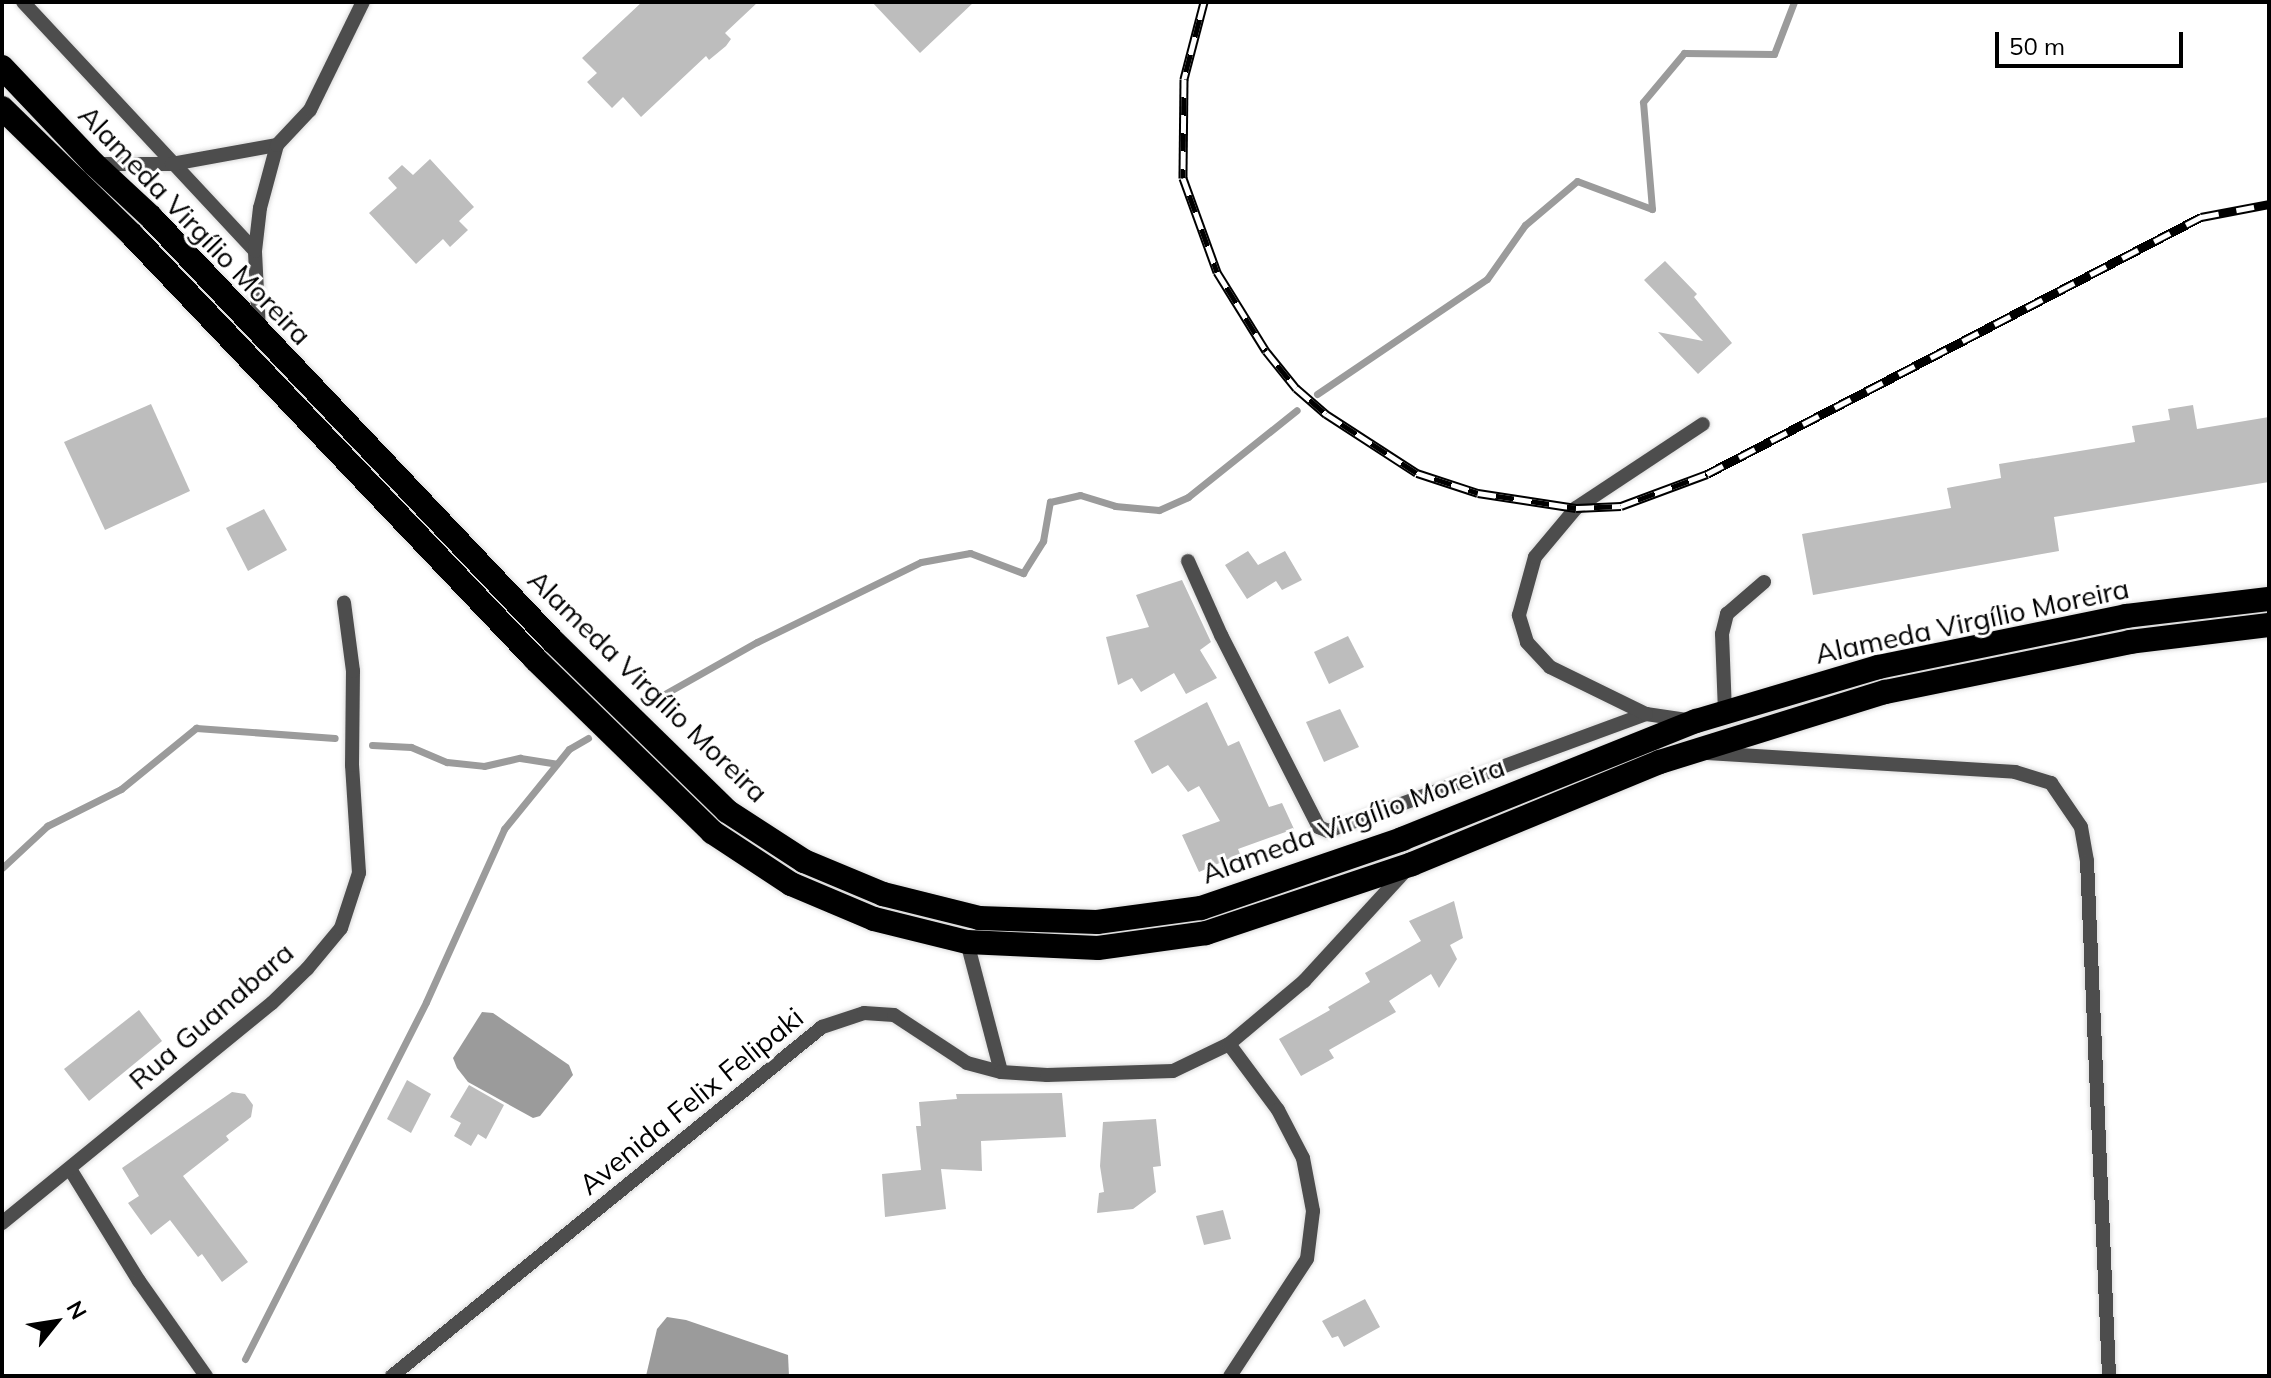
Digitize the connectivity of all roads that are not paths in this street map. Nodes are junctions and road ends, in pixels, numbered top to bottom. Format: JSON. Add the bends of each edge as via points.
{"nodes":[{"id":1,"x":23,"y":2,"type":"edge"},
{"id":2,"x":363,"y":2,"type":"edge"},
{"id":3,"x":2,"y":67,"type":"edge"},
{"id":4,"x":2,"y":108,"type":"edge"},
{"id":5,"x":277,"y":145,"type":"junction"},
{"id":6,"x":94,"y":164,"type":"junction"},
{"id":7,"x":172,"y":164,"type":"junction"},
{"id":8,"x":255,"y":251,"type":"junction"},
{"id":9,"x":260,"y":336,"type":"junction"},
{"id":10,"x":1703,"y":424,"type":"dead end"},
{"id":11,"x":1188,"y":561,"type":"dead end"},
{"id":12,"x":1764,"y":582,"type":"dead end"},
{"id":13,"x":2269,"y":599,"type":"edge"},
{"id":14,"x":344,"y":603,"type":"dead end"},
{"id":15,"x":2269,"y":625,"type":"edge"},
{"id":16,"x":1725,"y":712,"type":"junction"},
{"id":17,"x":1646,"y":714,"type":"junction"},
{"id":18,"x":1696,"y":721,"type":"junction"},
{"id":19,"x":1695,"y":752,"type":"junction"},
{"id":20,"x":1412,"y":864,"type":"junction"},
{"id":21,"x":967,"y":942,"type":"junction"},
{"id":22,"x":1229,"y":1044,"type":"junction"},
{"id":23,"x":1001,"y":1072,"type":"junction"},
{"id":24,"x":70,"y":1169,"type":"junction"},
{"id":25,"x":2,"y":1223,"type":"edge"},
{"id":26,"x":206,"y":1376,"type":"edge"},
{"id":27,"x":392,"y":1376,"type":"edge"},
{"id":28,"x":1230,"y":1376,"type":"edge"},
{"id":29,"x":2109,"y":1376,"type":"edge"}],
"edges":[{"from":1,"to":7,"type":"street"},
{"from":2,"to":5,"type":"street","via":[[310,110]]},
{"from":3,"to":6,"type":"highway","name":"Alameda Virgílio Moreira"},
{"from":4,"to":21,"type":"highway","name":"Alameda Virgílio Moreira","via":[[132,235],[535,659],[712,832],[791,884],[874,919]]},
{"from":5,"to":7,"type":"street"},
{"from":5,"to":8,"type":"street"},
{"from":6,"to":7,"type":"street"},
{"from":6,"to":9,"type":"highway","name":"Alameda Virgílio Moreira","via":[[151,217]]},
{"from":7,"to":8,"type":"street"},
{"from":8,"to":9,"type":"street"},
{"from":9,"to":18,"type":"highway","name":"Alameda Virgílio Moreira","via":[[553,641],[727,811],[804,861],[883,894],[979,918],[1097,922],[1201,908],[1402,839]]},
{"from":10,"to":17,"type":"street","via":[[1576,508],[1535,557],[1519,615],[1527,642],[1550,667]]},
{"from":11,"to":17,"type":"street","via":[[1319,827],[1328,831]]},
{"from":12,"to":16,"type":"street","via":[[1727,614],[1722,634]]},
{"from":13,"to":16,"type":"highway","name":"Alameda Virgílio Moreira","via":[[2126,616],[1878,667]]},
{"from":14,"to":24,"type":"street","name":"Rua Guanabara","via":[[353,671],[359,873],[341,928],[272,1003]]},
{"from":15,"to":19,"type":"highway","name":"Alameda Virgílio Moreira","via":[[2130,642],[1885,692]]},
{"from":16,"to":18,"type":"highway","name":"Alameda Virgílio Moreira"},
{"from":17,"to":18,"type":"street"},
{"from":19,"to":20,"type":"highway","name":"Alameda Virgílio Moreira"},
{"from":19,"to":29,"type":"street","via":[[2015,772],[2051,783],[2081,827],[2087,861]]},
{"from":20,"to":21,"type":"highway","name":"Alameda Virgílio Moreira","via":[[1206,933],[1098,948]]},
{"from":20,"to":22,"type":"street","name":"Avenida Felix Felipaki","via":[[1304,981]]},
{"from":21,"to":23,"type":"street"},
{"from":22,"to":23,"type":"street","name":"Avenida Felix Felipaki","via":[[1173,1071]]},
{"from":22,"to":28,"type":"street","via":[[1278,1110],[1303,1158],[1313,1211],[1307,1259]]},
{"from":23,"to":27,"type":"street","name":"Avenida Felix Felipaki","via":[[967,1063],[894,1015],[864,1013],[822,1027]]},
{"from":24,"to":25,"type":"street","name":"Rua Guanabara"},
{"from":24,"to":26,"type":"street"}]}
